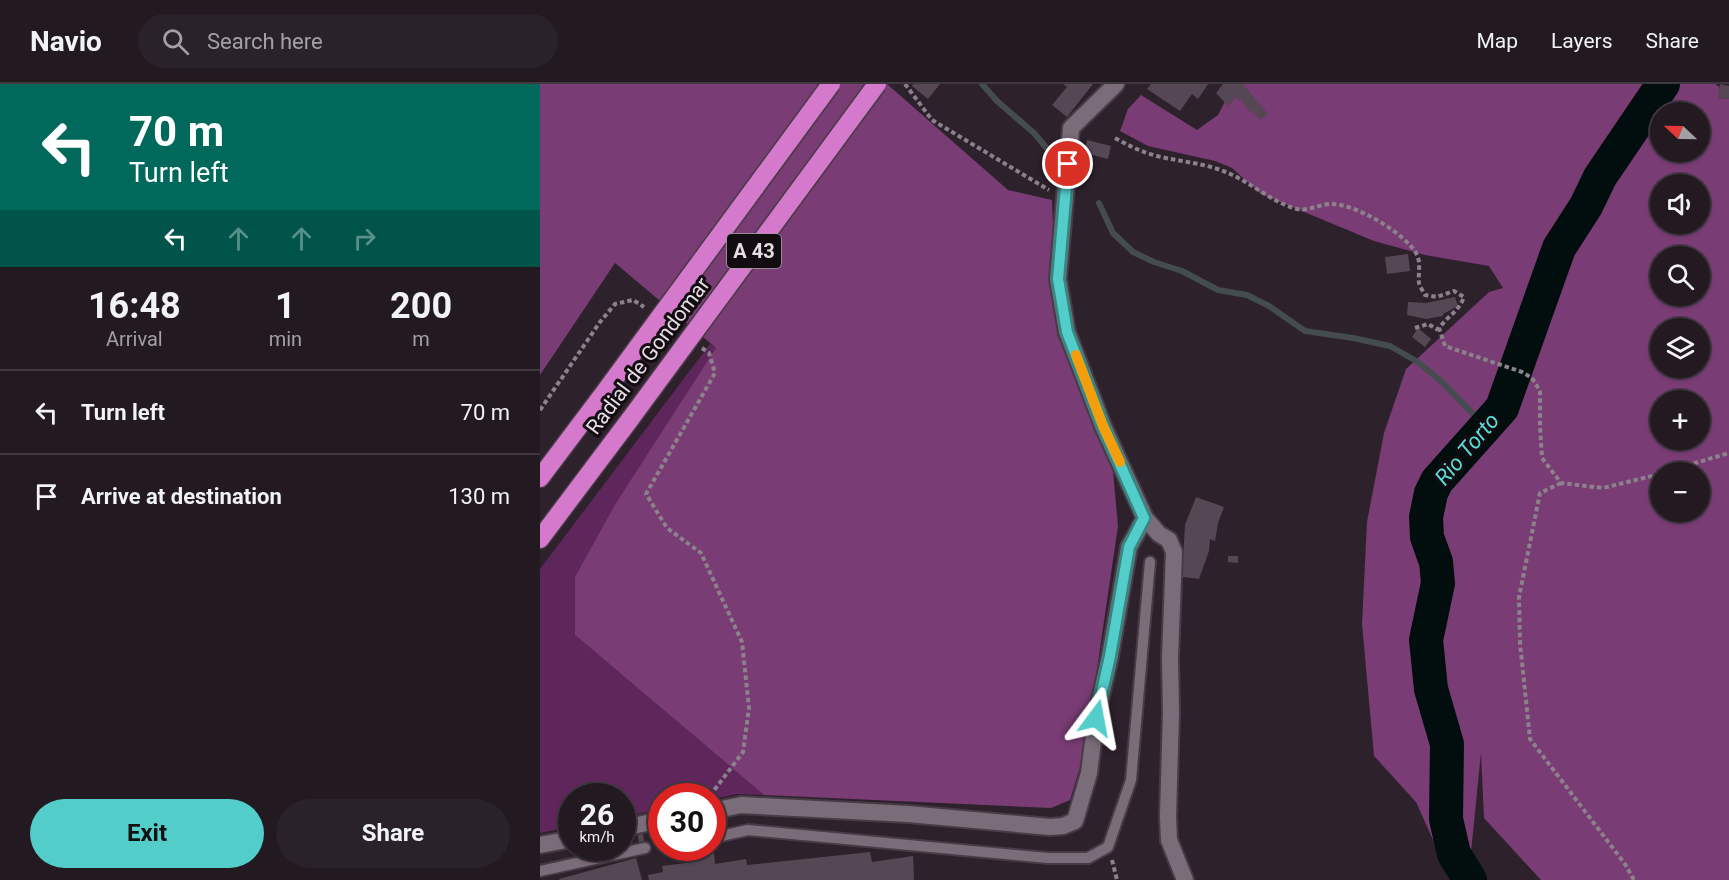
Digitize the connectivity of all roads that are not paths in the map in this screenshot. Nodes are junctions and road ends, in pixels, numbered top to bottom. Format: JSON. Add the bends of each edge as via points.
{"nodes":[{"id":1,"x":831,"y":84,"type":"edge"},
{"id":2,"x":877,"y":84,"type":"edge"},
{"id":3,"x":1116,"y":84,"type":"edge"},
{"id":4,"x":540,"y":478,"type":"edge"},
{"id":5,"x":1144,"y":518,"type":"junction"},
{"id":6,"x":540,"y":539,"type":"edge"},
{"id":7,"x":1150,"y":562,"type":"dead end"},
{"id":8,"x":726,"y":808,"type":"edge"},
{"id":9,"x":726,"y":835,"type":"edge"},
{"id":10,"x":558,"y":841,"type":"edge"},
{"id":11,"x":540,"y":845,"type":"edge"},
{"id":12,"x":645,"y":848,"type":"dead end"},
{"id":13,"x":540,"y":871,"type":"edge"},
{"id":14,"x":1185,"y":880,"type":"edge"}],
"edges":[{"from":1,"to":4,"type":"highway","name":"Radial de Gondomar","number":"A 43","bridge":true},
{"from":2,"to":6,"type":"highway","name":"Radial de Gondomar","number":"A 43","bridge":true},
{"from":3,"to":5,"type":"street","via":[[1071,128],[1058,279],[1067,332]]},
{"from":5,"to":8,"type":"street","via":[[1129,547],[1089,772],[1076,821],[1050,827],[908,814],[741,805]]},
{"from":5,"to":14,"type":"street","via":[[1169,540],[1174,552],[1168,816],[1169,840]]},
{"from":7,"to":9,"type":"lane","via":[[1131,780],[1108,847],[1088,858],[1048,858],[748,830]]},
{"from":10,"to":11,"type":"street"},
{"from":12,"to":13,"type":"lane"}]}
